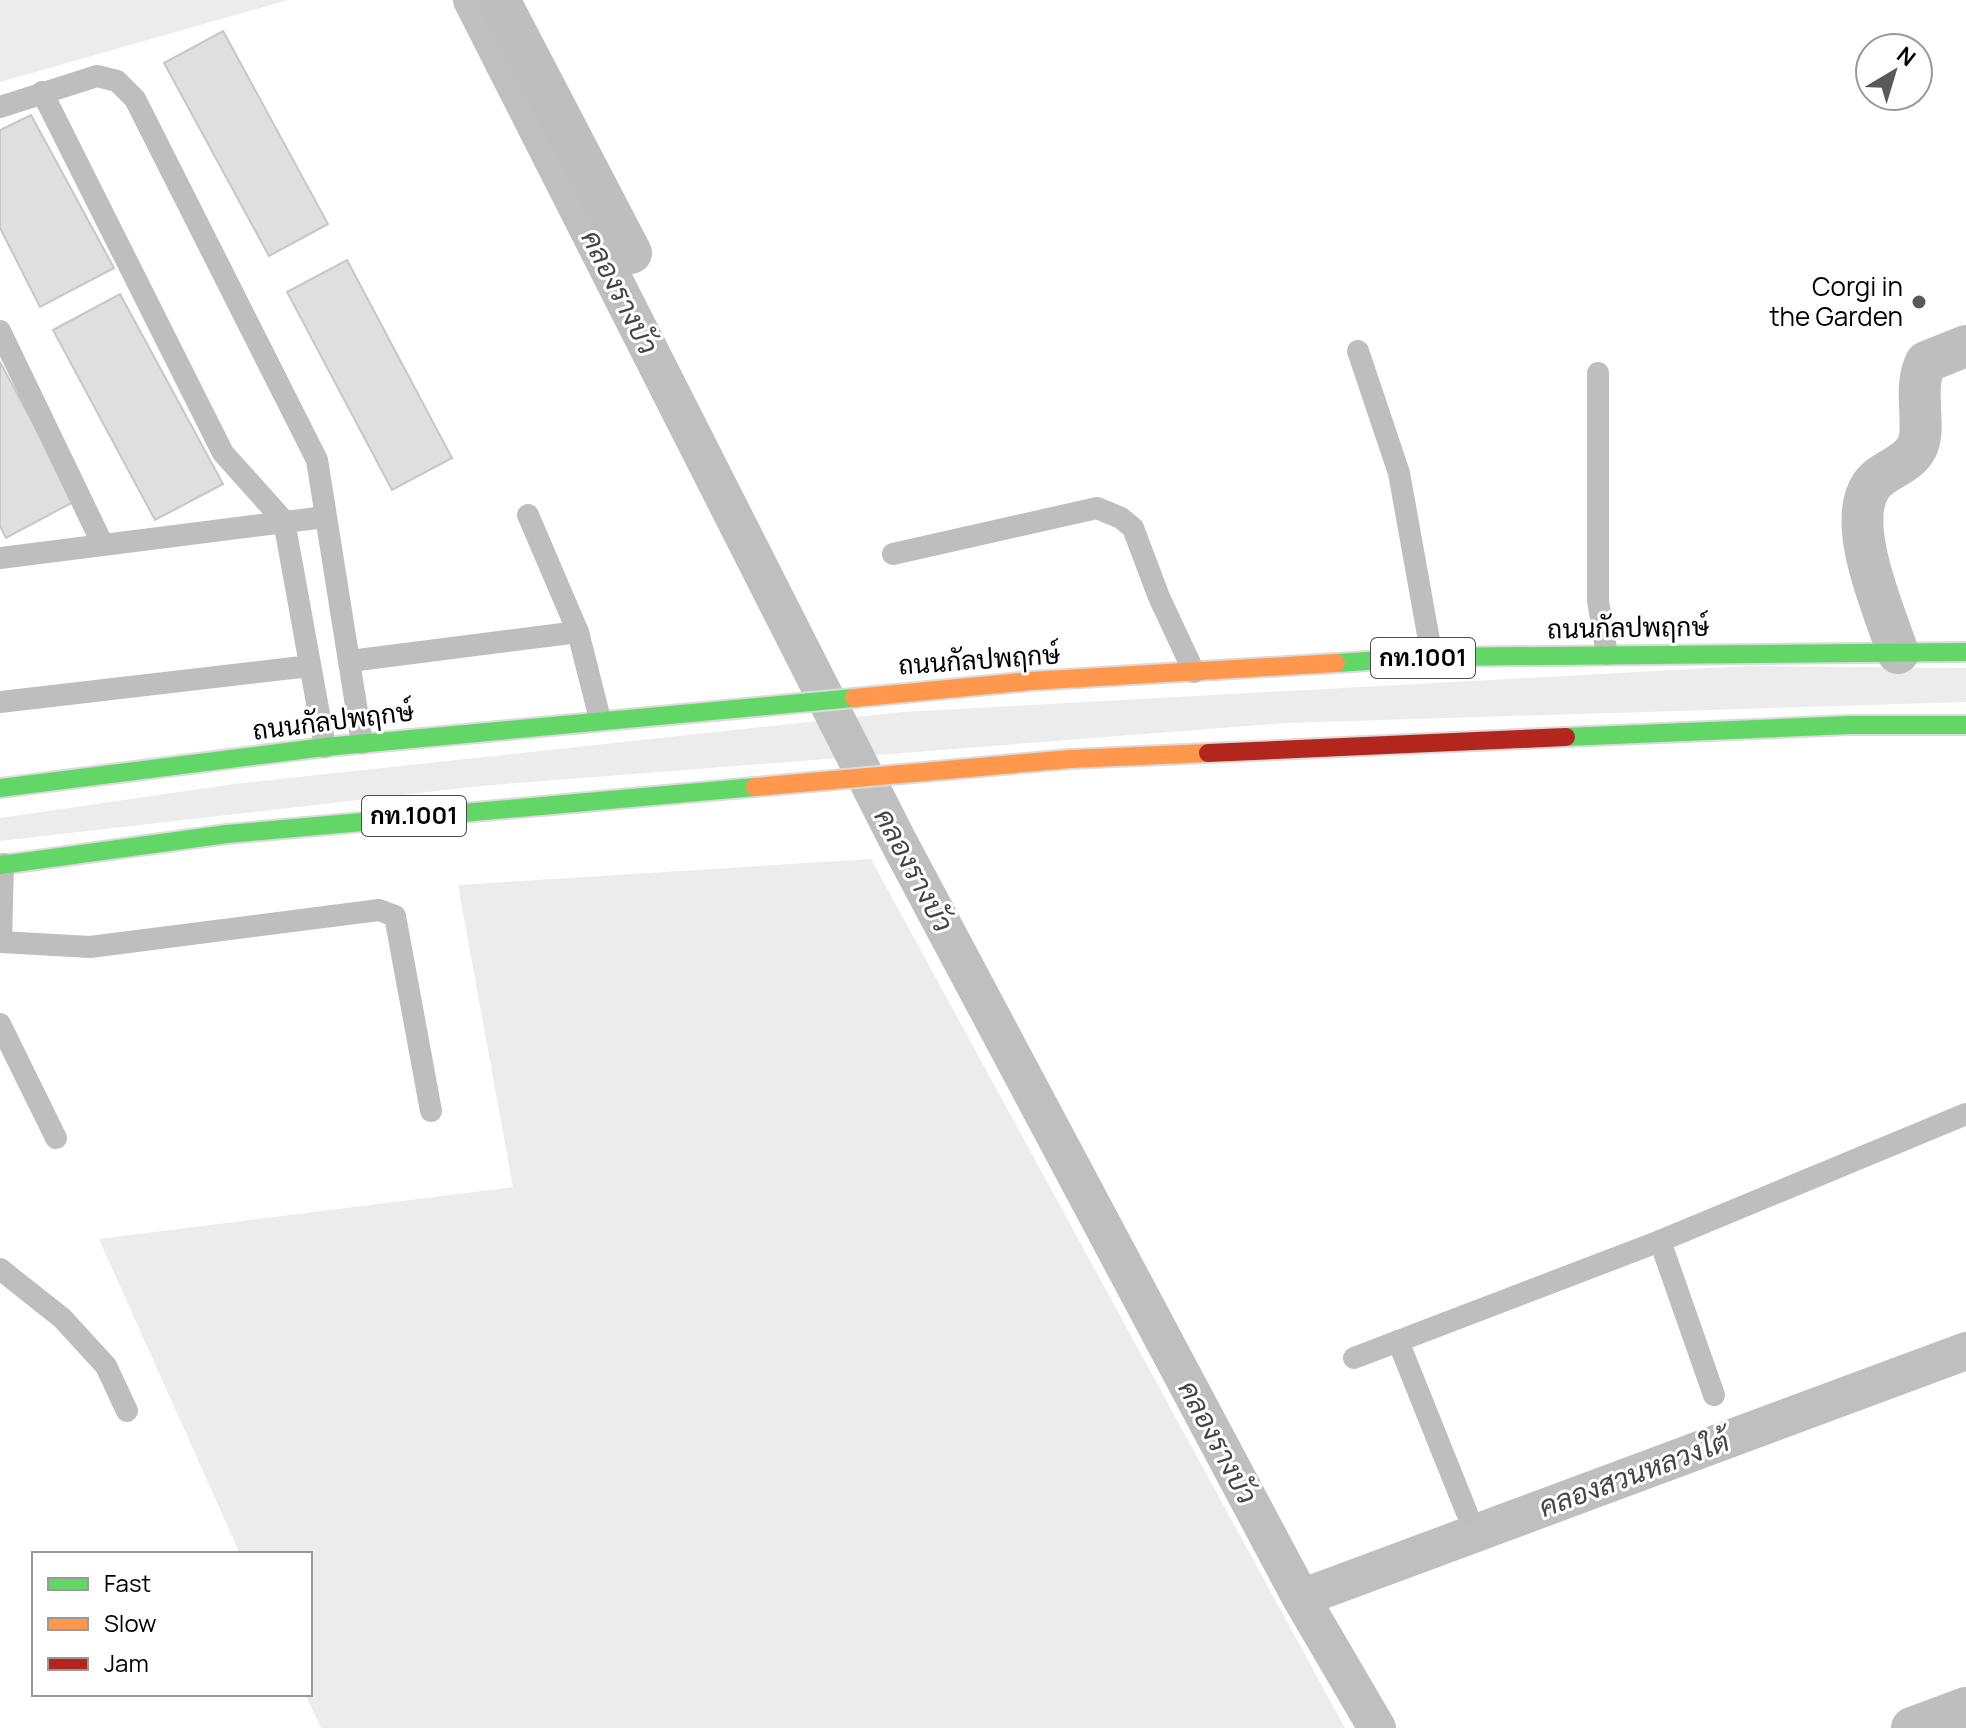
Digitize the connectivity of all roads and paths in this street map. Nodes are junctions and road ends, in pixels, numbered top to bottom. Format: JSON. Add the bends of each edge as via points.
{"nodes":[{"id":1,"x":499,"y":0,"type":"edge"},
{"id":2,"x":42,"y":92,"type":"junction"},
{"id":3,"x":0,"y":107,"type":"edge"},
{"id":4,"x":631,"y":253,"type":"dead end"},
{"id":5,"x":0,"y":331,"type":"edge"},
{"id":6,"x":1966,"y":346,"type":"edge"},
{"id":7,"x":1358,"y":351,"type":"dead end"},
{"id":8,"x":1598,"y":373,"type":"dead end"},
{"id":9,"x":528,"y":515,"type":"dead end"},
{"id":10,"x":325,"y":517,"type":"junction"},
{"id":11,"x":284,"y":521,"type":"junction"},
{"id":12,"x":103,"y":545,"type":"junction"},
{"id":13,"x":893,"y":554,"type":"dead end"},
{"id":14,"x":0,"y":558,"type":"edge"},
{"id":15,"x":578,"y":632,"type":"junction"},
{"id":16,"x":1966,"y":652,"type":"edge"},
{"id":17,"x":1898,"y":653,"type":"junction"},
{"id":18,"x":1607,"y":654,"type":"junction"},
{"id":19,"x":1432,"y":657,"type":"junction"},
{"id":20,"x":350,"y":661,"type":"junction"},
{"id":21,"x":310,"y":666,"type":"junction"},
{"id":22,"x":1194,"y":672,"type":"junction"},
{"id":23,"x":0,"y":702,"type":"edge"},
{"id":24,"x":600,"y":719,"type":"junction"},
{"id":25,"x":1966,"y":725,"type":"edge"},
{"id":26,"x":362,"y":743,"type":"junction"},
{"id":27,"x":325,"y":747,"type":"junction"},
{"id":28,"x":0,"y":788,"type":"edge"},
{"id":29,"x":1,"y":865,"type":"edge"},
{"id":30,"x":1,"y":946,"type":"edge"},
{"id":31,"x":0,"y":1024,"type":"edge"},
{"id":32,"x":431,"y":1111,"type":"dead end"},
{"id":33,"x":1966,"y":1114,"type":"edge"},
{"id":34,"x":56,"y":1138,"type":"dead end"},
{"id":35,"x":1660,"y":1241,"type":"junction"},
{"id":36,"x":0,"y":1269,"type":"edge"},
{"id":37,"x":1398,"y":1341,"type":"junction"},
{"id":38,"x":1354,"y":1358,"type":"dead end"},
{"id":39,"x":1714,"y":1395,"type":"dead end"},
{"id":40,"x":127,"y":1411,"type":"dead end"},
{"id":41,"x":1467,"y":1513,"type":"dead end"},
{"id":42,"x":1966,"y":1708,"type":"edge"},
{"id":43,"x":1912,"y":1728,"type":"edge"}],
"edges":[{"from":1,"to":4,"type":"street"},
{"from":2,"to":3,"type":"lane"},
{"from":2,"to":10,"type":"lane","via":[[97,76],[117,81],[135,99],[310,441]]},
{"from":2,"to":11,"type":"lane","via":[[223,453]]},
{"from":5,"to":12,"type":"lane"},
{"from":6,"to":17,"type":"street","via":[[1926,362],[1919,375],[1919,445],[1908,459],[1876,478],[1865,495],[1864,544]]},
{"from":7,"to":19,"type":"lane","via":[[1399,473]]},
{"from":8,"to":18,"type":"lane","via":[[1598,601]]},
{"from":9,"to":15,"type":"lane"},
{"from":10,"to":11,"type":"lane"},
{"from":10,"to":20,"type":"lane"},
{"from":11,"to":12,"type":"lane"},
{"from":11,"to":21,"type":"lane"},
{"from":12,"to":14,"type":"lane"},
{"from":13,"to":22,"type":"lane","via":[[1097,508],[1133,528]]},
{"from":15,"to":20,"type":"lane"},
{"from":15,"to":24,"type":"lane"},
{"from":16,"to":17,"type":"main road","name":"ถนนกัลปพฤกษ์","number":"กท.1001"},
{"from":17,"to":18,"type":"main road","name":"ถนนกัลปพฤกษ์","number":"กท.1001"},
{"from":18,"to":19,"type":"main road","name":"ถนนกัลปพฤกษ์","number":"กท.1001"},
{"from":19,"to":22,"type":"main road","name":"ถนนกัลปพฤกษ์","number":"กท.1001"},
{"from":20,"to":26,"type":"lane"},
{"from":21,"to":23,"type":"lane"},
{"from":21,"to":27,"type":"lane"},
{"from":22,"to":24,"type":"main road","name":"ถนนกัลปพฤกษ์","number":"กท.1001"},
{"from":24,"to":26,"type":"main road","name":"ถนนกัลปพฤกษ์","number":"กท.1001"},
{"from":25,"to":29,"type":"main road","number":"กท.1001","via":[[1850,725],[1100,757],[227,834]]},
{"from":26,"to":27,"type":"main road","name":"ถนนกัลปพฤกษ์","number":"กท.1001"},
{"from":27,"to":28,"type":"main road","name":"ถนนกัลปพฤกษ์","number":"กท.1001"},
{"from":29,"to":30,"type":"lane"},
{"from":30,"to":32,"type":"lane","via":[[90,947],[379,910],[395,916]]},
{"from":31,"to":34,"type":"lane"},
{"from":33,"to":35,"type":"lane"},
{"from":35,"to":37,"type":"lane"},
{"from":35,"to":39,"type":"lane"},
{"from":36,"to":40,"type":"lane","via":[[62,1318],[106,1366]]},
{"from":37,"to":38,"type":"lane"},
{"from":37,"to":41,"type":"lane"},
{"from":42,"to":43,"type":"street"}]}
